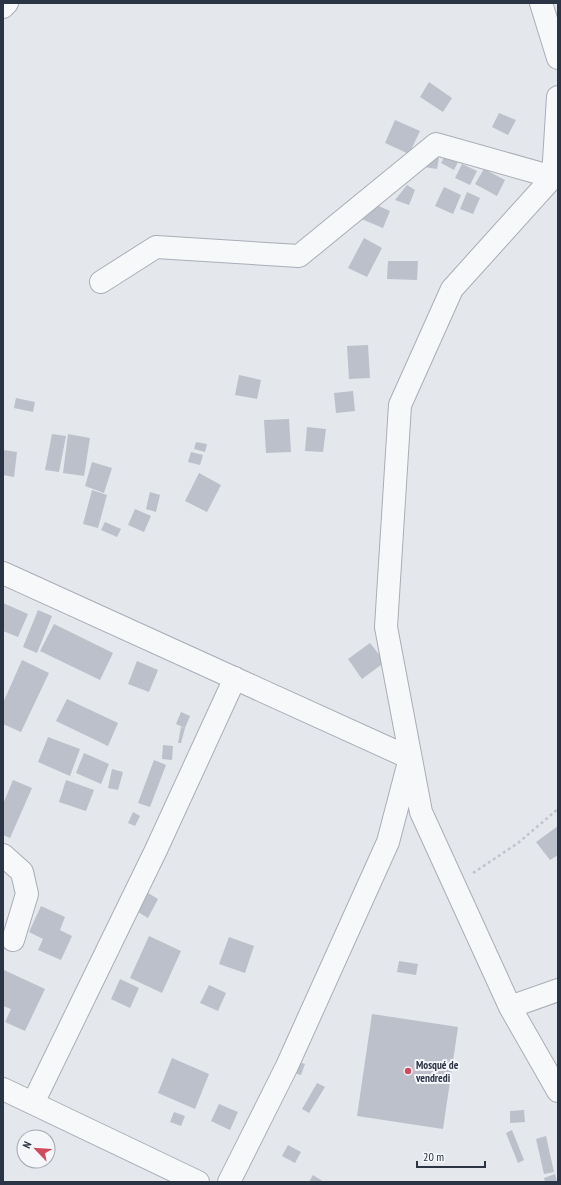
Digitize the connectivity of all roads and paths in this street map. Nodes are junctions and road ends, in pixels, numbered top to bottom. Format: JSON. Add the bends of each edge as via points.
{"nodes":[{"id":1,"x":7,"y":3,"type":"edge"},
{"id":2,"x":541,"y":3,"type":"edge"},
{"id":3,"x":3,"y":7,"type":"edge"},
{"id":4,"x":558,"y":58,"type":"edge"},
{"id":5,"x":558,"y":97,"type":"edge"},
{"id":6,"x":556,"y":176,"type":"edge"},
{"id":7,"x":101,"y":282,"type":"dead end"},
{"id":8,"x":3,"y":573,"type":"edge"},
{"id":9,"x":235,"y":678,"type":"junction"},
{"id":10,"x":410,"y":758,"type":"junction"},
{"id":11,"x":558,"y":809,"type":"edge"},
{"id":12,"x":3,"y":855,"type":"edge"},
{"id":13,"x":454,"y":886,"type":"junction"},
{"id":14,"x":13,"y":940,"type":"dead end"},
{"id":15,"x":558,"y":990,"type":"edge"},
{"id":16,"x":510,"y":1007,"type":"junction"},
{"id":17,"x":3,"y":1088,"type":"edge"},
{"id":18,"x":558,"y":1091,"type":"edge"},
{"id":19,"x":33,"y":1103,"type":"junction"},
{"id":20,"x":198,"y":1182,"type":"edge"},
{"id":21,"x":229,"y":1182,"type":"edge"}],
"edges":[{"from":1,"to":3,"type":"street"},
{"from":2,"to":4,"type":"street"},
{"from":5,"to":6,"type":"street"},
{"from":6,"to":7,"type":"street","via":[[436,144],[299,256],[156,247]]},
{"from":6,"to":10,"type":"street","via":[[452,290],[400,405],[386,627]]},
{"from":8,"to":9,"type":"street"},
{"from":9,"to":10,"type":"street"},
{"from":9,"to":19,"type":"street","via":[[156,850]]},
{"from":10,"to":13,"type":"street","via":[[420,812]]},
{"from":10,"to":21,"type":"street","via":[[388,842],[287,1066]]},
{"from":11,"to":13,"type":"path","via":[[518,843]]},
{"from":12,"to":14,"type":"street","via":[[22,872],[27,894]]},
{"from":13,"to":16,"type":"street"},
{"from":15,"to":16,"type":"street"},
{"from":16,"to":18,"type":"street"},
{"from":17,"to":19,"type":"street"},
{"from":19,"to":20,"type":"street"}]}
